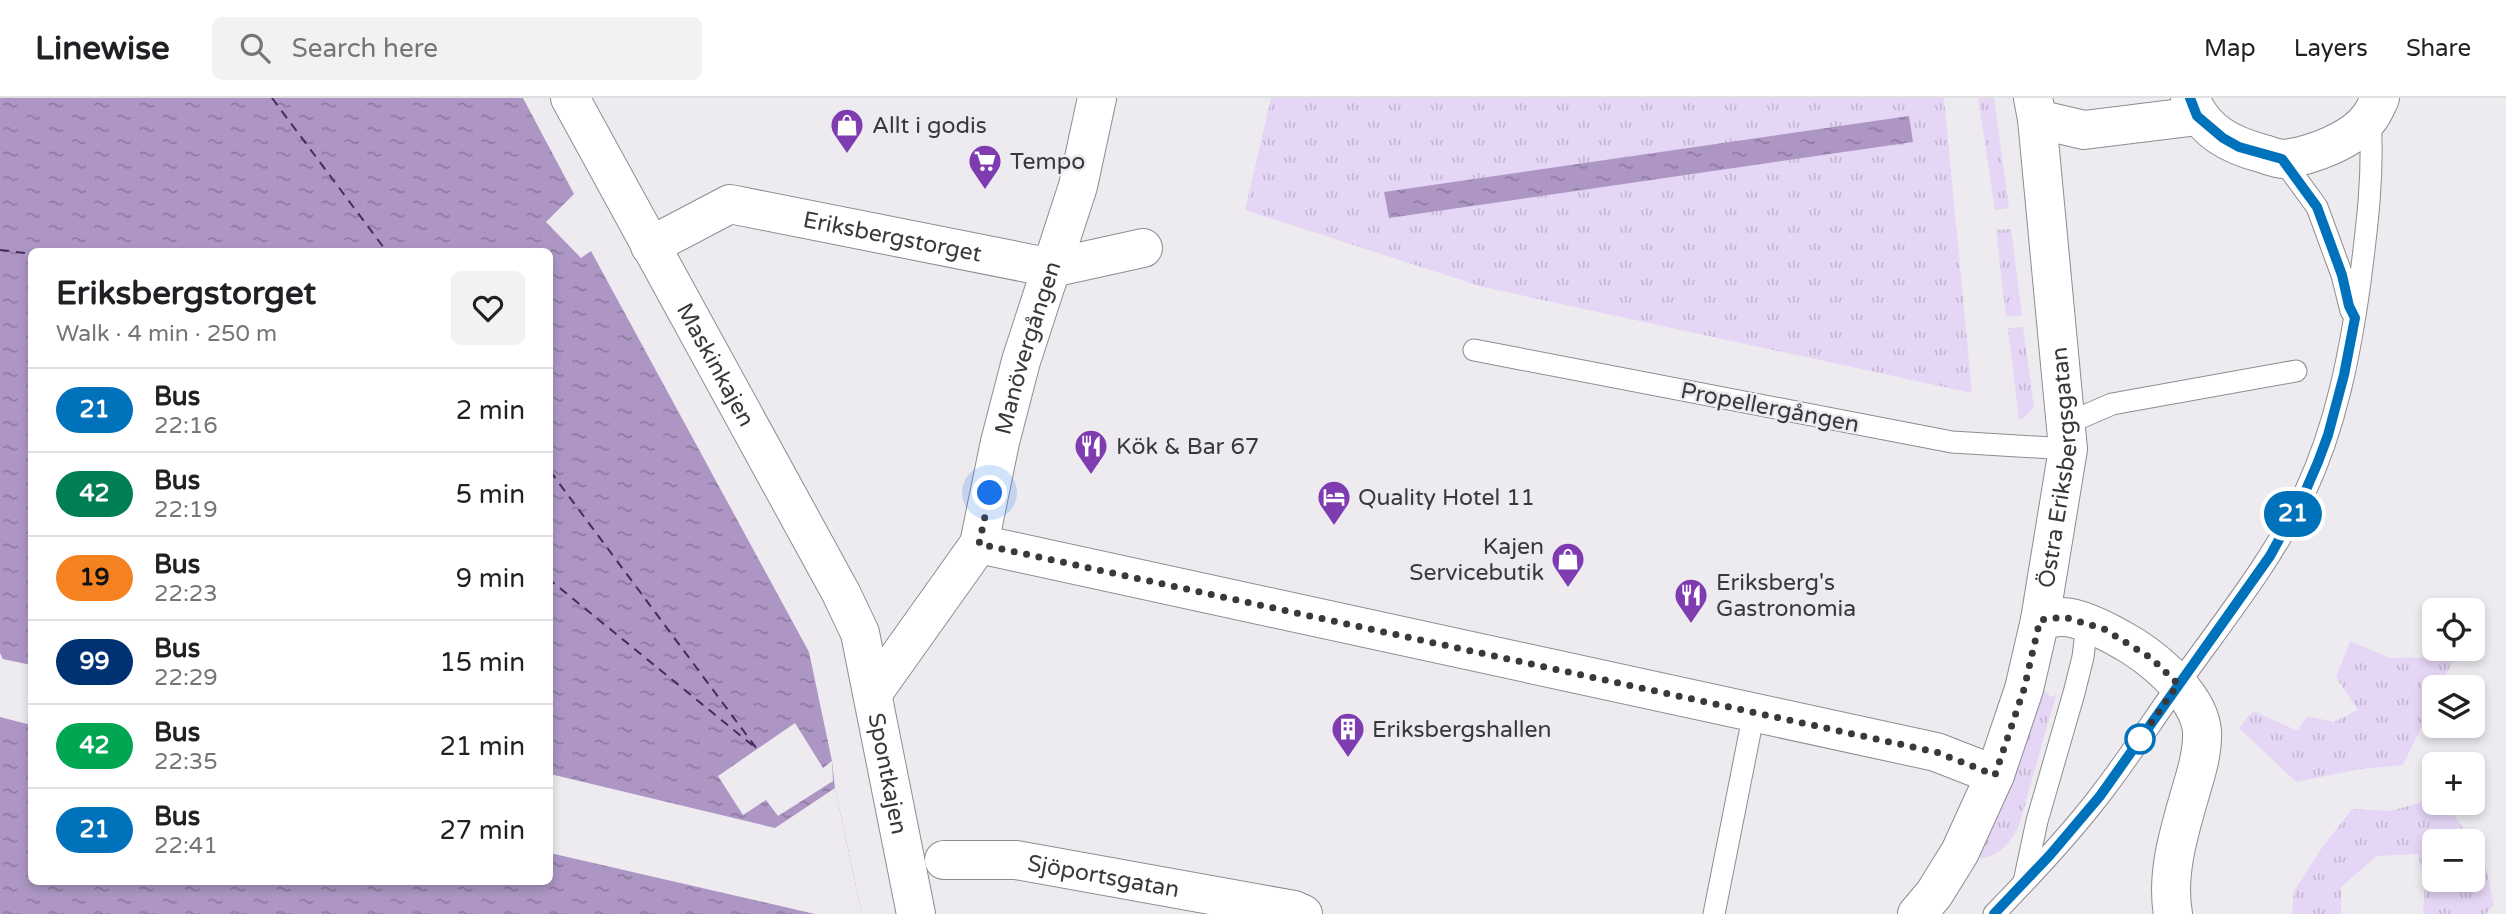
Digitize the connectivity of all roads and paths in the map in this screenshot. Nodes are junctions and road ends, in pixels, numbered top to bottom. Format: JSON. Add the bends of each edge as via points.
{"nodes":[{"id":1,"x":570,"y":98,"type":"edge"},
{"id":2,"x":1097,"y":98,"type":"edge"},
{"id":3,"x":2378,"y":103,"type":"edge"},
{"id":4,"x":2044,"y":105,"type":"edge"},
{"id":5,"x":2194,"y":107,"type":"edge"},
{"id":6,"x":2282,"y":159,"type":"junction"},
{"id":7,"x":650,"y":246,"type":"junction"},
{"id":8,"x":1143,"y":248,"type":"dead end"},
{"id":9,"x":1052,"y":268,"type":"junction"},
{"id":10,"x":2355,"y":318,"type":"junction"},
{"id":11,"x":1474,"y":350,"type":"dead end"},
{"id":12,"x":2296,"y":371,"type":"dead end"},
{"id":13,"x":2067,"y":437,"type":"junction"},
{"id":14,"x":979,"y":544,"type":"junction"},
{"id":15,"x":2040,"y":620,"type":"junction"},
{"id":16,"x":2087,"y":624,"type":"junction"},
{"id":17,"x":860,"y":633,"type":"joint"},
{"id":18,"x":2178,"y":684,"type":"junction"},
{"id":19,"x":873,"y":693,"type":"junction"},
{"id":20,"x":1754,"y":712,"type":"junction"},
{"id":21,"x":1995,"y":775,"type":"junction"},
{"id":22,"x":944,"y":860,"type":"dead end"},
{"id":23,"x":2023,"y":884,"type":"junction"},
{"id":24,"x":916,"y":914,"type":"edge"},
{"id":25,"x":1303,"y":914,"type":"edge"},
{"id":26,"x":1714,"y":914,"type":"edge"},
{"id":27,"x":1917,"y":914,"type":"edge"},
{"id":28,"x":1994,"y":914,"type":"edge"},
{"id":29,"x":2173,"y":914,"type":"edge"}],
"edges":[{"from":1,"to":7,"type":"street","name":"Maskinkajen"},
{"from":2,"to":9,"type":"street","name":"Manövergången","via":[[1078,186]]},
{"from":3,"to":6,"type":"street","via":[[2353,133],[2322,150]]},
{"from":3,"to":10,"type":"lane"},
{"from":4,"to":5,"type":"street","via":[[2084,130]]},
{"from":4,"to":13,"type":"street","name":"Östra Eriksbergsgatan"},
{"from":5,"to":6,"type":"street","via":[[2223,138]]},
{"from":6,"to":10,"type":"lane","via":[[2317,207]]},
{"from":7,"to":9,"type":"street","name":"Eriksbergstorget","via":[[730,204]]},
{"from":7,"to":17,"type":"street","name":"Maskinkajen"},
{"from":8,"to":9,"type":"street","name":"Eriksbergstorget"},
{"from":9,"to":14,"type":"street","name":"Manövergången","via":[[1021,361]]},
{"from":10,"to":18,"type":"lane","via":[[2328,435],[2305,492],[2270,556]]},
{"from":11,"to":13,"type":"lane","name":"Propellergången","via":[[1952,442]]},
{"from":12,"to":13,"type":"lane","via":[[2112,404]]},
{"from":13,"to":15,"type":"street","name":"Östra Eriksbergsgatan"},
{"from":14,"to":19,"type":"street","name":"Manövergången"},
{"from":14,"to":20,"type":"street"},
{"from":15,"to":16,"type":"street","via":[[2064,617]]},
{"from":15,"to":21,"type":"street","name":"Östra Eriksbergsgatan","via":[[2024,689]]},
{"from":16,"to":18,"type":"street","via":[[2104,629],[2151,658]]},
{"from":16,"to":23,"type":"lane","via":[[2083,657]]},
{"from":17,"to":19,"type":"street","name":"Spontkajen"},
{"from":18,"to":23,"type":"lane","via":[[2100,796]]},
{"from":18,"to":29,"type":"street","via":[[2198,715],[2202,732],[2175,854],[2170,898]]},
{"from":19,"to":24,"type":"street","name":"Spontkajen"},
{"from":20,"to":21,"type":"street","via":[[1936,752]]},
{"from":20,"to":26,"type":"lane"},
{"from":21,"to":27,"type":"street","name":"Östra Eriksbergsgatan","via":[[1960,852]]},
{"from":22,"to":25,"type":"street","name":"Sjöportsgatan","via":[[1016,860]]},
{"from":23,"to":28,"type":"lane"}]}
